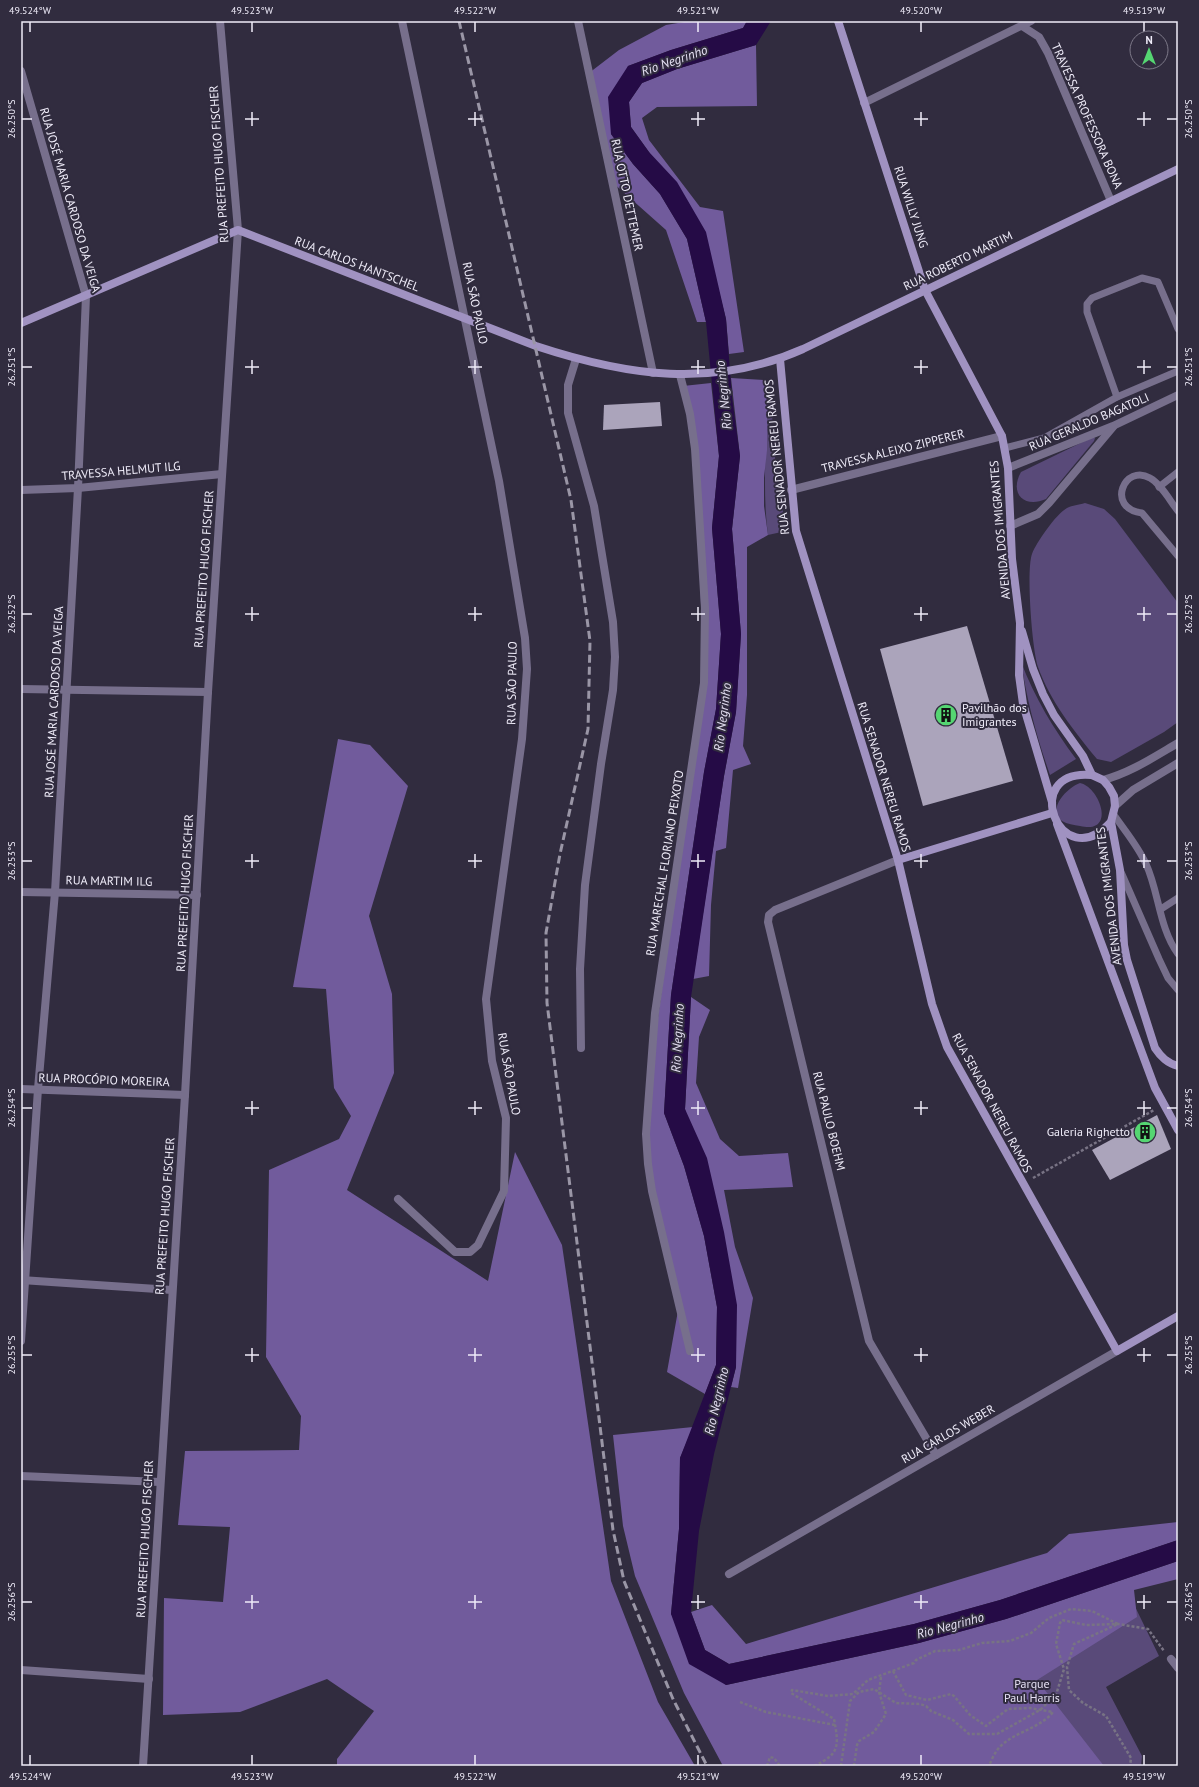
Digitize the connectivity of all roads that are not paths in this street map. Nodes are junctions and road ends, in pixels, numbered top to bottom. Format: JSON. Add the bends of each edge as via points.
{"nodes":[{"id":1,"x":220,"y":21,"type":"edge"},
{"id":2,"x":402,"y":21,"type":"edge"},
{"id":3,"x":578,"y":21,"type":"edge"},
{"id":4,"x":838,"y":21,"type":"edge"},
{"id":5,"x":1031,"y":21,"type":"edge"},
{"id":6,"x":1022,"y":26,"type":"junction"},
{"id":7,"x":21,"y":71,"type":"edge"},
{"id":8,"x":864,"y":103,"type":"junction"},
{"id":9,"x":1178,"y":169,"type":"edge"},
{"id":10,"x":1111,"y":201,"type":"junction"},
{"id":11,"x":238,"y":230,"type":"junction"},
{"id":12,"x":925,"y":290,"type":"junction"},
{"id":13,"x":86,"y":296,"type":"junction"},
{"id":14,"x":466,"y":319,"type":"junction"},
{"id":15,"x":21,"y":323,"type":"edge"},
{"id":16,"x":1178,"y":329,"type":"edge"},
{"id":17,"x":576,"y":359,"type":"junction"},
{"id":18,"x":780,"y":359,"type":"junction"},
{"id":19,"x":1178,"y":371,"type":"edge"},
{"id":20,"x":653,"y":373,"type":"junction"},
{"id":21,"x":680,"y":375,"type":"junction"},
{"id":22,"x":696,"y":375,"type":"joint"},
{"id":23,"x":1178,"y":396,"type":"edge"},
{"id":24,"x":1117,"y":398,"type":"junction"},
{"id":25,"x":1113,"y":426,"type":"junction"},
{"id":26,"x":1002,"y":436,"type":"junction"},
{"id":27,"x":1005,"y":448,"type":"junction"},
{"id":28,"x":1008,"y":468,"type":"junction"},
{"id":29,"x":1178,"y":472,"type":"edge"},
{"id":30,"x":222,"y":474,"type":"junction"},
{"id":31,"x":1159,"y":487,"type":"junction"},
{"id":32,"x":78,"y":488,"type":"junction"},
{"id":33,"x":21,"y":490,"type":"edge"},
{"id":34,"x":791,"y":490,"type":"junction"},
{"id":35,"x":1178,"y":511,"type":"edge"},
{"id":36,"x":1010,"y":526,"type":"junction"},
{"id":37,"x":1178,"y":556,"type":"edge"},
{"id":38,"x":1020,"y":623,"type":"junction"},
{"id":39,"x":21,"y":689,"type":"edge"},
{"id":40,"x":67,"y":689,"type":"junction"},
{"id":41,"x":208,"y":692,"type":"junction"},
{"id":42,"x":1178,"y":743,"type":"edge"},
{"id":43,"x":1178,"y":763,"type":"edge"},
{"id":44,"x":1092,"y":775,"type":"junction"},
{"id":45,"x":1103,"y":780,"type":"junction"},
{"id":46,"x":1052,"y":802,"type":"junction"},
{"id":47,"x":1115,"y":806,"type":"junction"},
{"id":48,"x":1052,"y":813,"type":"junction"},
{"id":49,"x":1112,"y":818,"type":"junction"},
{"id":50,"x":1057,"y":824,"type":"junction"},
{"id":51,"x":898,"y":860,"type":"junction"},
{"id":52,"x":1120,"y":870,"type":"junction"},
{"id":53,"x":21,"y":892,"type":"edge"},
{"id":54,"x":55,"y":892,"type":"junction"},
{"id":55,"x":197,"y":895,"type":"junction"},
{"id":56,"x":1178,"y":898,"type":"edge"},
{"id":57,"x":1160,"y":908,"type":"junction"},
{"id":58,"x":1178,"y":954,"type":"edge"},
{"id":59,"x":1178,"y":990,"type":"edge"},
{"id":60,"x":581,"y":1048,"type":"dead end"},
{"id":61,"x":1178,"y":1066,"type":"edge"},
{"id":62,"x":38,"y":1089,"type":"junction"},
{"id":63,"x":21,"y":1090,"type":"edge"},
{"id":64,"x":185,"y":1095,"type":"junction"},
{"id":65,"x":1178,"y":1130,"type":"edge"},
{"id":66,"x":398,"y":1199,"type":"dead end"},
{"id":67,"x":23,"y":1280,"type":"edge"},
{"id":68,"x":172,"y":1290,"type":"junction"},
{"id":69,"x":1178,"y":1316,"type":"edge"},
{"id":70,"x":21,"y":1341,"type":"edge"},
{"id":71,"x":690,"y":1351,"type":"dead end"},
{"id":72,"x":1117,"y":1351,"type":"junction"},
{"id":73,"x":936,"y":1455,"type":"junction"},
{"id":74,"x":21,"y":1476,"type":"edge"},
{"id":75,"x":160,"y":1482,"type":"junction"},
{"id":76,"x":729,"y":1574,"type":"dead end"},
{"id":77,"x":1170,"y":1659,"type":"road end"},
{"id":78,"x":1178,"y":1668,"type":"edge"},
{"id":79,"x":21,"y":1670,"type":"edge"},
{"id":80,"x":149,"y":1679,"type":"junction"},
{"id":81,"x":144,"y":1766,"type":"edge"}],
"edges":[{"from":1,"to":11,"type":"street","name":"RUA PREFEITO HUGO FISCHER"},
{"from":2,"to":14,"type":"street","name":"RUA SÃO PAULO"},
{"from":3,"to":20,"type":"street","name":"RUA OTTO DETTEMER"},
{"from":4,"to":8,"type":"main road","name":"RUA WILLY JUNG"},
{"from":5,"to":6,"type":"street"},
{"from":6,"to":8,"type":"street"},
{"from":6,"to":10,"type":"street","name":"TRAVESSA PROFESSORA BONA","via":[[1039,37],[1048,53]]},
{"from":7,"to":13,"type":"street","name":"RUA JOSÉ MARIA CARDOSO DA VEIGA"},
{"from":8,"to":12,"type":"main road","name":"RUA WILLY JUNG"},
{"from":9,"to":10,"type":"main road","name":"RUA ROBERTO MARTIM"},
{"from":10,"to":12,"type":"main road","name":"RUA ROBERTO MARTIM"},
{"from":11,"to":13,"type":"main road"},
{"from":11,"to":14,"type":"main road","name":"RUA CARLOS HANTSCHEL"},
{"from":11,"to":30,"type":"street","name":"RUA PREFEITO HUGO FISCHER"},
{"from":12,"to":18,"type":"main road","name":"RUA ROBERTO MARTIM"},
{"from":12,"to":26,"type":"main road","name":"RUA WILLY JUNG"},
{"from":13,"to":15,"type":"main road"},
{"from":13,"to":32,"type":"street","name":"RUA JOSÉ MARIA CARDOSO DA VEIGA"},
{"from":14,"to":17,"type":"main road","name":"RUA CARLOS HANTSCHEL"},
{"from":14,"to":66,"type":"street","name":"RUA SÃO PAULO","via":[[499,481],[526,638],[527,669],[522,739],[486,999],[492,1061],[506,1118],[504,1191],[478,1245],[470,1252],[455,1252]]},
{"from":16,"to":24,"type":"lane","via":[[1158,282],[1152,279],[1142,278],[1092,298],[1087,304],[1086,312]]},
{"from":17,"to":20,"type":"main road","name":"RUA CARLOS HANTSCHEL","via":[[601,366]]},
{"from":17,"to":60,"type":"street","via":[[568,385],[568,413],[594,506],[611,607],[615,657],[613,690],[585,885],[580,969]]},
{"from":18,"to":22,"type":"main road","name":"RUA ROBERTO MARTIM","via":[[745,369]]},
{"from":18,"to":34,"type":"main road","name":"RUA SENADOR NEREU RAMOS"},
{"from":19,"to":24,"type":"lane"},
{"from":20,"to":21,"type":"main road","name":"RUA CARLOS HANTSCHEL"},
{"from":21,"to":22,"type":"main road","name":"RUA CARLOS HANTSCHEL"},
{"from":21,"to":71,"type":"street","name":"RUA MARECHAL FLORIANO PEIXOTO","via":[[696,449],[705,608],[704,683],[655,1013],[646,1134],[652,1191]]},
{"from":23,"to":25,"type":"street","name":"RUA GERALDO BAGATOLI"},
{"from":24,"to":27,"type":"lane","via":[[1044,438]]},
{"from":25,"to":28,"type":"street","name":"RUA GERALDO BAGATOLI"},
{"from":25,"to":36,"type":"street","via":[[1038,514]]},
{"from":26,"to":27,"type":"main road","name":"AVENIDA DOS IMIGRANTES"},
{"from":26,"to":34,"type":"street","name":"TRAVESSA ALEIXO ZIPPERER"},
{"from":27,"to":28,"type":"main road","name":"AVENIDA DOS IMIGRANTES"},
{"from":28,"to":36,"type":"main road","name":"AVENIDA DOS IMIGRANTES"},
{"from":29,"to":31,"type":"lane"},
{"from":30,"to":32,"type":"street","name":"TRAVESSA HELMUT ILG"},
{"from":30,"to":41,"type":"street","name":"RUA PREFEITO HUGO FISCHER"},
{"from":31,"to":35,"type":"lane"},
{"from":31,"to":37,"type":"lane","via":[[1150,478],[1134,476],[1123,486],[1123,502],[1134,512],[1142,513]]},
{"from":32,"to":33,"type":"street","name":"TRAVESSA HELMUT ILG"},
{"from":32,"to":40,"type":"street","name":"RUA JOSÉ MARIA CARDOSO DA VEIGA"},
{"from":34,"to":51,"type":"main road","name":"RUA SENADOR NEREU RAMOS","via":[[801,551]]},
{"from":36,"to":38,"type":"main road","name":"AVENIDA DOS IMIGRANTES"},
{"from":38,"to":44,"type":"main road","name":"AVENIDA DOS IMIGRANTES","via":[[1043,694],[1054,715],[1083,756]]},
{"from":38,"to":46,"type":"main road","name":"AVENIDA DOS IMIGRANTES","via":[[1019,675],[1023,704]]},
{"from":39,"to":40,"type":"street"},
{"from":40,"to":41,"type":"street"},
{"from":40,"to":54,"type":"street","name":"RUA JOSÉ MARIA CARDOSO DA VEIGA"},
{"from":41,"to":55,"type":"street","name":"RUA PREFEITO HUGO FISCHER"},
{"from":42,"to":45,"type":"street","via":[[1135,768]]},
{"from":43,"to":47,"type":"street","via":[[1133,790]]},
{"from":44,"to":45,"type":"main road"},
{"from":44,"to":46,"type":"main road","via":[[1081,774],[1061,782]]},
{"from":45,"to":47,"type":"main road","name":"AVENIDA DOS IMIGRANTES","via":[[1110,787]]},
{"from":46,"to":48,"type":"main road"},
{"from":47,"to":49,"type":"main road","name":"AVENIDA DOS IMIGRANTES"},
{"from":48,"to":50,"type":"main road"},
{"from":48,"to":51,"type":"main road"},
{"from":49,"to":50,"type":"main road","via":[[1102,831],[1091,837],[1078,837],[1066,833]]},
{"from":49,"to":52,"type":"main road","name":"AVENIDA DOS IMIGRANTES"},
{"from":49,"to":57,"type":"lane","via":[[1146,864]]},
{"from":50,"to":65,"type":"main road","name":"AVENIDA DOS IMIGRANTES","via":[[1155,1088]]},
{"from":51,"to":72,"type":"main road","name":"RUA SENADOR NEREU RAMOS","via":[[939,1028],[956,1066]]},
{"from":51,"to":73,"type":"street","name":"RUA PAULO BOEHM","via":[[776,910],[769,915],[768,922],[869,1342]]},
{"from":52,"to":59,"type":"lane","via":[[1168,978]]},
{"from":52,"to":61,"type":"main road","name":"AVENIDA DOS IMIGRANTES","via":[[1127,960],[1154,1048],[1160,1057]]},
{"from":53,"to":54,"type":"street","name":"RUA MARTIM ILG"},
{"from":54,"to":55,"type":"street","name":"RUA MARTIM ILG"},
{"from":54,"to":62,"type":"street","name":"RUA JOSÉ MARIA CARDOSO DA VEIGA"},
{"from":55,"to":64,"type":"street","name":"RUA PREFEITO HUGO FISCHER"},
{"from":56,"to":57,"type":"lane"},
{"from":57,"to":58,"type":"lane","via":[[1172,946]]},
{"from":62,"to":63,"type":"street","name":"RUA PROCÓPIO MOREIRA"},
{"from":62,"to":64,"type":"street","name":"RUA PROCÓPIO MOREIRA"},
{"from":62,"to":67,"type":"street","name":"RUA JOSÉ MARIA CARDOSO DA VEIGA"},
{"from":64,"to":68,"type":"street","name":"RUA PREFEITO HUGO FISCHER"},
{"from":67,"to":68,"type":"street"},
{"from":67,"to":70,"type":"street","name":"RUA JOSÉ MARIA CARDOSO DA VEIGA"},
{"from":68,"to":75,"type":"street","name":"RUA PREFEITO HUGO FISCHER"},
{"from":69,"to":72,"type":"main road","name":"RUA CARLOS WEBER"},
{"from":72,"to":73,"type":"street","name":"RUA CARLOS WEBER"},
{"from":73,"to":76,"type":"street","name":"RUA CARLOS WEBER"},
{"from":74,"to":75,"type":"street"},
{"from":75,"to":80,"type":"street","name":"RUA PREFEITO HUGO FISCHER"},
{"from":77,"to":78,"type":"street"},
{"from":79,"to":80,"type":"street"},
{"from":80,"to":81,"type":"street","name":"RUA PREFEITO HUGO FISCHER"}]}
